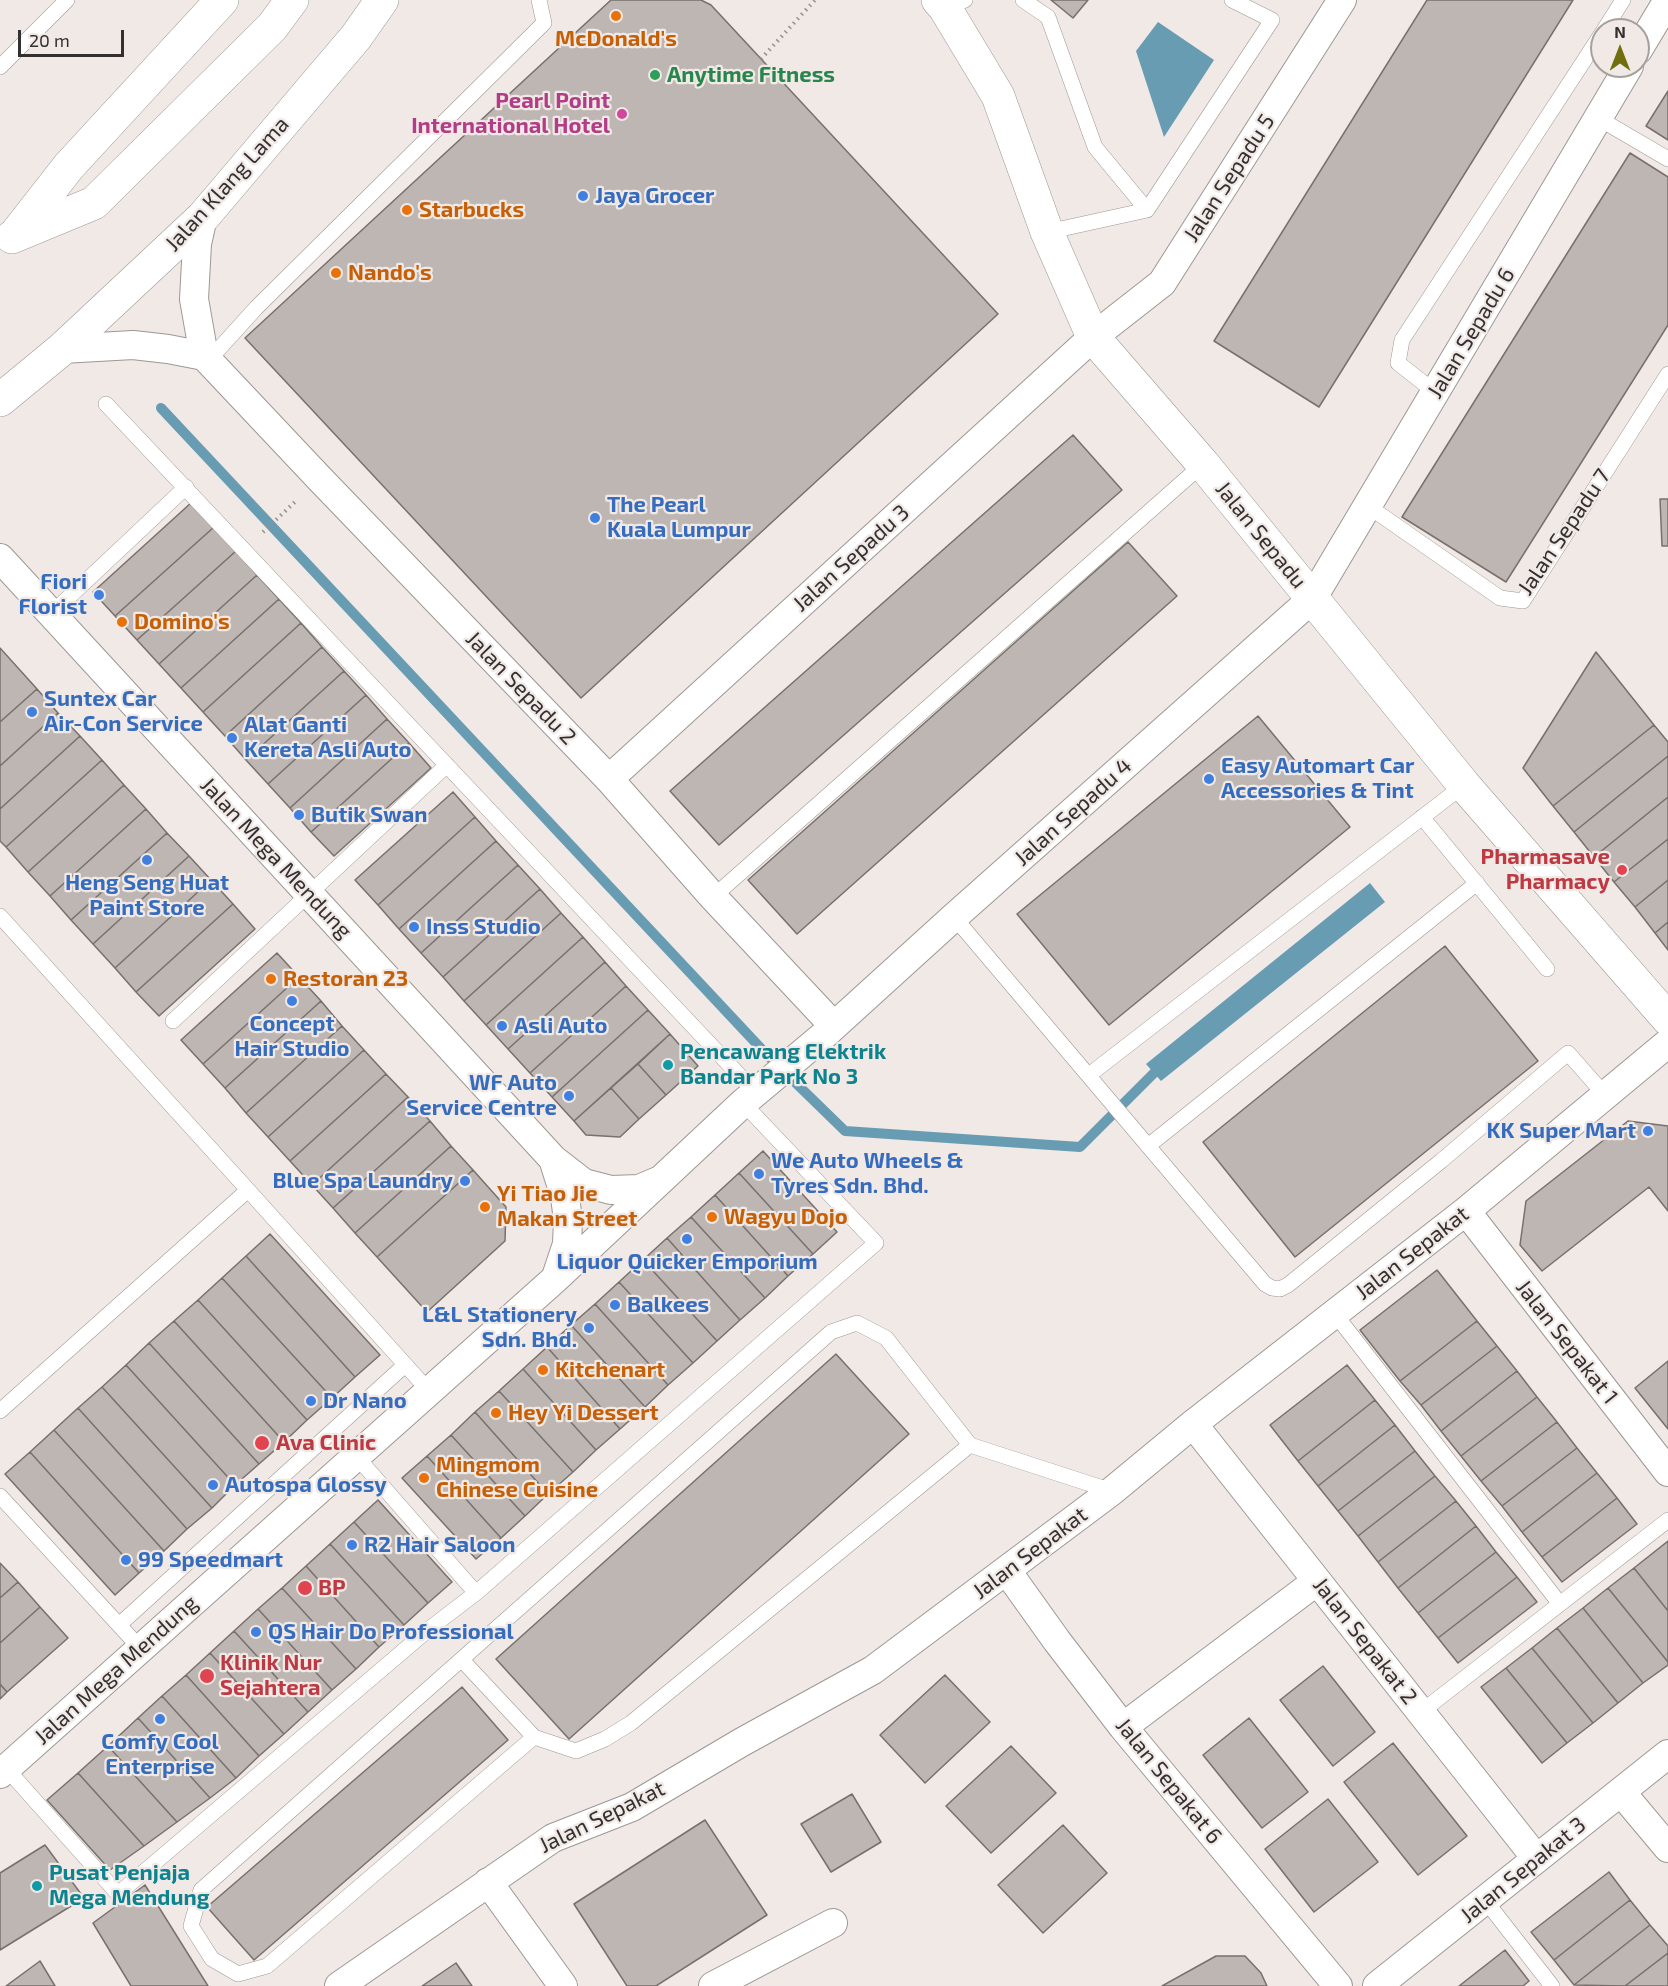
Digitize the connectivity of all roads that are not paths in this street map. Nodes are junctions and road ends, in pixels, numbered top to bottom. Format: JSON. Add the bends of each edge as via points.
{"nodes":[{"id":1,"x":67,"y":0,"type":"edge"},
{"id":2,"x":222,"y":0,"type":"edge"},
{"id":3,"x":292,"y":0,"type":"edge"},
{"id":4,"x":382,"y":0,"type":"edge"},
{"id":5,"x":539,"y":0,"type":"edge"},
{"id":6,"x":1023,"y":0,"type":"edge"},
{"id":7,"x":1232,"y":0,"type":"edge"},
{"id":8,"x":1342,"y":0,"type":"edge"},
{"id":9,"x":1623,"y":0,"type":"edge"},
{"id":10,"x":1668,"y":0,"type":"edge"},
{"id":11,"x":950,"y":3,"type":"edge"},
{"id":12,"x":1611,"y":18,"type":"edge"},
{"id":13,"x":1650,"y":30,"type":"edge"},
{"id":14,"x":1590,"y":51,"type":"edge"},
{"id":15,"x":0,"y":67,"type":"edge"},
{"id":16,"x":1622,"y":78,"type":"edge"},
{"id":17,"x":1598,"y":118,"type":"junction"},
{"id":18,"x":1668,"y":159,"type":"edge"},
{"id":19,"x":1147,"y":210,"type":"junction"},
{"id":20,"x":203,"y":217,"type":"junction"},
{"id":21,"x":1047,"y":232,"type":"junction"},
{"id":22,"x":6,"y":242,"type":"edge"},
{"id":23,"x":1093,"y":337,"type":"junction"},
{"id":24,"x":62,"y":349,"type":"junction"},
{"id":25,"x":206,"y":358,"type":"junction"},
{"id":26,"x":1668,"y":374,"type":"edge"},
{"id":27,"x":1435,"y":393,"type":"junction"},
{"id":28,"x":0,"y":400,"type":"edge"},
{"id":29,"x":106,"y":404,"type":"dead end"},
{"id":30,"x":1203,"y":464,"type":"junction"},
{"id":31,"x":186,"y":487,"type":"junction"},
{"id":32,"x":1368,"y":506,"type":"junction"},
{"id":33,"x":0,"y":558,"type":"edge"},
{"id":34,"x":0,"y":590,"type":"edge"},
{"id":35,"x":1312,"y":599,"type":"junction"},
{"id":36,"x":42,"y":604,"type":"junction"},
{"id":37,"x":447,"y":765,"type":"junction"},
{"id":38,"x":609,"y":779,"type":"junction"},
{"id":39,"x":1464,"y":785,"type":"junction"},
{"id":40,"x":1422,"y":818,"type":"junction"},
{"id":41,"x":1477,"y":883,"type":"junction"},
{"id":42,"x":309,"y":894,"type":"junction"},
{"id":43,"x":713,"y":897,"type":"junction"},
{"id":44,"x":0,"y":916,"type":"edge"},
{"id":45,"x":954,"y":917,"type":"junction"},
{"id":46,"x":1547,"y":969,"type":"dead end"},
{"id":47,"x":1668,"y":1019,"type":"edge"},
{"id":48,"x":172,"y":1021,"type":"dead end"},
{"id":49,"x":828,"y":1031,"type":"junction"},
{"id":50,"x":1668,"y":1043,"type":"edge"},
{"id":51,"x":1089,"y":1075,"type":"junction"},
{"id":52,"x":756,"y":1092,"type":"junction"},
{"id":53,"x":1605,"y":1095,"type":"junction"},
{"id":54,"x":1148,"y":1146,"type":"junction"},
{"id":55,"x":552,"y":1159,"type":"junction"},
{"id":56,"x":662,"y":1179,"type":"junction"},
{"id":57,"x":248,"y":1190,"type":"junction"},
{"id":58,"x":1466,"y":1211,"type":"junction"},
{"id":59,"x":555,"y":1279,"type":"junction"},
{"id":60,"x":1335,"y":1314,"type":"junction"},
{"id":61,"x":405,"y":1365,"type":"junction"},
{"id":62,"x":429,"y":1391,"type":"junction"},
{"id":63,"x":0,"y":1412,"type":"edge"},
{"id":64,"x":1192,"y":1424,"type":"junction"},
{"id":65,"x":970,"y":1445,"type":"junction"},
{"id":66,"x":356,"y":1456,"type":"junction"},
{"id":67,"x":1668,"y":1472,"type":"edge"},
{"id":68,"x":1112,"y":1491,"type":"junction"},
{"id":69,"x":0,"y":1496,"type":"edge"},
{"id":70,"x":1668,"y":1520,"type":"edge"},
{"id":71,"x":1007,"y":1571,"type":"junction"},
{"id":72,"x":1317,"y":1581,"type":"junction"},
{"id":73,"x":476,"y":1593,"type":"junction"},
{"id":74,"x":1560,"y":1604,"type":"junction"},
{"id":75,"x":119,"y":1625,"type":"junction"},
{"id":76,"x":141,"y":1649,"type":"junction"},
{"id":77,"x":462,"y":1660,"type":"junction"},
{"id":78,"x":1421,"y":1712,"type":"junction"},
{"id":79,"x":1123,"y":1727,"type":"junction"},
{"id":80,"x":534,"y":1737,"type":"junction"},
{"id":81,"x":1668,"y":1754,"type":"edge"},
{"id":82,"x":3,"y":1771,"type":"edge"},
{"id":83,"x":1621,"y":1792,"type":"junction"},
{"id":84,"x":1668,"y":1848,"type":"edge"},
{"id":85,"x":1536,"y":1858,"type":"junction"},
{"id":86,"x":488,"y":1882,"type":"junction"},
{"id":87,"x":1485,"y":1900,"type":"junction"},
{"id":88,"x":833,"y":1923,"type":"dead end"},
{"id":89,"x":339,"y":1986,"type":"edge"},
{"id":90,"x":563,"y":1986,"type":"edge"},
{"id":91,"x":713,"y":1986,"type":"edge"},
{"id":92,"x":1338,"y":1986,"type":"edge"},
{"id":93,"x":1377,"y":1986,"type":"edge"},
{"id":94,"x":1552,"y":1986,"type":"edge"}],
"edges":[{"from":1,"to":15,"type":"lane"},
{"from":2,"to":22,"type":"street","via":[[69,166]]},
{"from":3,"to":22,"type":"street","via":[[272,27],[94,203]]},
{"from":4,"to":20,"type":"street","name":"Jalan Klang Lama","via":[[356,37]]},
{"from":5,"to":25,"type":"lane","via":[[544,23]]},
{"from":6,"to":19,"type":"lane","via":[[1048,17],[1095,147]]},
{"from":7,"to":19,"type":"lane","via":[[1272,20]]},
{"from":8,"to":23,"type":"street","name":"Jalan Sepadu 5","via":[[1162,283]]},
{"from":9,"to":12,"type":"lane"},
{"from":10,"to":13,"type":"street"},
{"from":11,"to":21,"type":"street","name":"Jalan Sepadu","via":[[998,96]]},
{"from":14,"to":27,"type":"lane","via":[[1402,340],[1398,363]]},
{"from":16,"to":17,"type":"street","name":"Jalan Sepadu 6"},
{"from":17,"to":18,"type":"lane"},
{"from":17,"to":27,"type":"street","name":"Jalan Sepadu 6"},
{"from":19,"to":21,"type":"lane"},
{"from":20,"to":24,"type":"street","name":"Jalan Klang Lama"},
{"from":20,"to":25,"type":"street","via":[[197,244],[194,299]]},
{"from":21,"to":23,"type":"street","name":"Jalan Sepadu"},
{"from":23,"to":30,"type":"street","name":"Jalan Sepadu"},
{"from":23,"to":38,"type":"street","name":"Jalan Sepadu 3"},
{"from":24,"to":25,"type":"street","via":[[133,345]]},
{"from":24,"to":28,"type":"street","name":"Jalan Klang Lama"},
{"from":25,"to":38,"type":"street","name":"Jalan Sepadu 2"},
{"from":26,"to":32,"type":"lane","name":"Jalan Sepadu 7","via":[[1523,601],[1500,598]]},
{"from":27,"to":32,"type":"street","name":"Jalan Sepadu 6"},
{"from":29,"to":31,"type":"lane"},
{"from":30,"to":35,"type":"street","name":"Jalan Sepadu"},
{"from":30,"to":43,"type":"lane"},
{"from":31,"to":36,"type":"lane"},
{"from":31,"to":37,"type":"lane"},
{"from":32,"to":35,"type":"street","name":"Jalan Sepadu 6"},
{"from":33,"to":36,"type":"street","name":"Jalan Mega Mendung"},
{"from":34,"to":36,"type":"street"},
{"from":35,"to":39,"type":"street","name":"Jalan Sepadu"},
{"from":35,"to":45,"type":"street","name":"Jalan Sepadu 4"},
{"from":36,"to":42,"type":"street","name":"Jalan Mega Mendung"},
{"from":37,"to":42,"type":"lane"},
{"from":37,"to":52,"type":"lane"},
{"from":38,"to":43,"type":"street","name":"Jalan Sepadu 2"},
{"from":39,"to":40,"type":"lane"},
{"from":39,"to":47,"type":"street","name":"Jalan Sepadu"},
{"from":40,"to":41,"type":"lane"},
{"from":40,"to":51,"type":"lane"},
{"from":41,"to":46,"type":"lane"},
{"from":41,"to":54,"type":"lane"},
{"from":42,"to":48,"type":"lane"},
{"from":42,"to":55,"type":"street","name":"Jalan Mega Mendung"},
{"from":43,"to":49,"type":"street","name":"Jalan Sepadu 2"},
{"from":44,"to":57,"type":"lane"},
{"from":45,"to":49,"type":"street","name":"Jalan Sepadu 4"},
{"from":45,"to":51,"type":"lane"},
{"from":49,"to":52,"type":"street","name":"Jalan Mega Mendung"},
{"from":50,"to":53,"type":"street","name":"Jalan Sepakat"},
{"from":51,"to":54,"type":"lane"},
{"from":52,"to":56,"type":"street","name":"Jalan Mega Mendung"},
{"from":52,"to":73,"type":"lane","via":[[876,1242]]},
{"from":53,"to":54,"type":"lane","via":[[1568,1053],[1441,1161],[1280,1289],[1265,1284]]},
{"from":53,"to":58,"type":"street","name":"Jalan Sepakat"},
{"from":55,"to":56,"type":"street","name":"Jalan Mega Mendung","via":[[584,1183],[611,1190],[639,1189]]},
{"from":55,"to":59,"type":"street","name":"Jalan Mega Mendung","via":[[568,1220],[567,1244]]},
{"from":56,"to":59,"type":"street","name":"Jalan Mega Mendung"},
{"from":57,"to":61,"type":"lane"},
{"from":57,"to":63,"type":"lane"},
{"from":58,"to":60,"type":"street","name":"Jalan Sepakat"},
{"from":58,"to":67,"type":"street","name":"Jalan Sepakat 1"},
{"from":59,"to":62,"type":"street","name":"Jalan Mega Mendung"},
{"from":60,"to":64,"type":"street","name":"Jalan Sepakat"},
{"from":60,"to":74,"type":"lane"},
{"from":61,"to":62,"type":"lane"},
{"from":61,"to":75,"type":"lane"},
{"from":62,"to":66,"type":"street","name":"Jalan Mega Mendung"},
{"from":64,"to":68,"type":"street","name":"Jalan Sepakat"},
{"from":64,"to":72,"type":"street","name":"Jalan Sepakat 2"},
{"from":65,"to":68,"type":"lane"},
{"from":65,"to":77,"type":"lane","via":[[886,1338],[857,1323],[831,1332]]},
{"from":65,"to":80,"type":"lane","via":[[631,1723],[576,1751]]},
{"from":66,"to":73,"type":"lane"},
{"from":66,"to":76,"type":"street","name":"Jalan Mega Mendung"},
{"from":68,"to":71,"type":"street","name":"Jalan Sepakat"},
{"from":69,"to":75,"type":"lane"},
{"from":70,"to":74,"type":"lane"},
{"from":71,"to":79,"type":"street","name":"Jalan Sepakat 6"},
{"from":71,"to":86,"type":"street","name":"Jalan Sepakat","via":[[873,1670],[632,1807],[552,1838]]},
{"from":72,"to":78,"type":"street","name":"Jalan Sepakat 2"},
{"from":72,"to":79,"type":"street"},
{"from":73,"to":82,"type":"lane","via":[[118,1894]]},
{"from":74,"to":78,"type":"lane"},
{"from":75,"to":76,"type":"lane"},
{"from":76,"to":82,"type":"street","name":"Jalan Mega Mendung"},
{"from":77,"to":80,"type":"lane"},
{"from":77,"to":80,"type":"lane","via":[[201,1890],[191,1926],[212,1959],[238,1974],[267,1966]]},
{"from":78,"to":85,"type":"street","name":"Jalan Sepakat 2"},
{"from":79,"to":92,"type":"street","name":"Jalan Sepakat 6"},
{"from":81,"to":83,"type":"street","name":"Jalan Sepakat 3"},
{"from":83,"to":84,"type":"street"},
{"from":83,"to":85,"type":"street","name":"Jalan Sepakat 3"},
{"from":85,"to":87,"type":"street","name":"Jalan Sepakat 3"},
{"from":86,"to":89,"type":"street","name":"Jalan Sepakat"},
{"from":86,"to":90,"type":"street"},
{"from":87,"to":93,"type":"street","name":"Jalan Sepakat 3"},
{"from":87,"to":94,"type":"lane"},
{"from":88,"to":91,"type":"street"}]}
